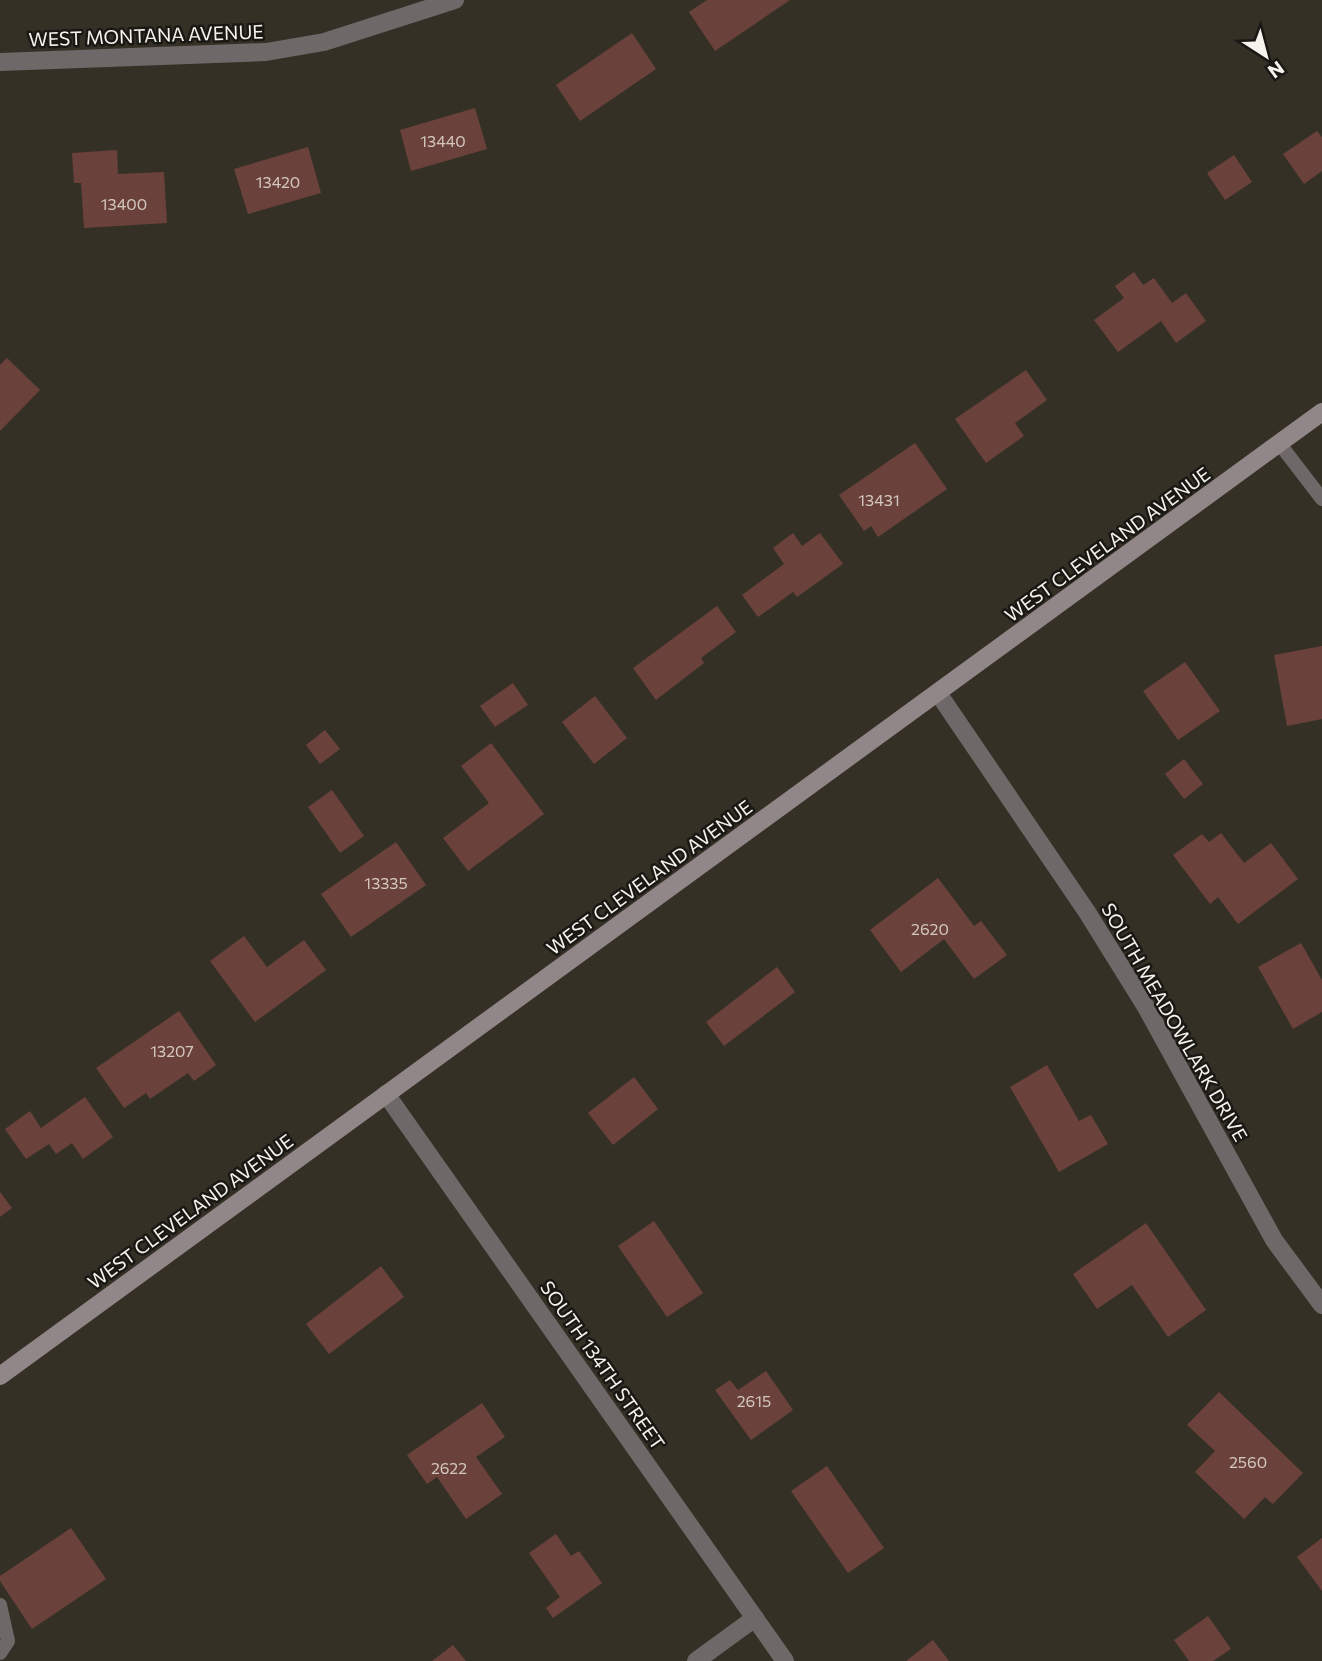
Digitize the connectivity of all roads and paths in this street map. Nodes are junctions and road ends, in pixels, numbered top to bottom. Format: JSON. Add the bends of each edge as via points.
{"nodes":[{"id":1,"x":455,"y":0,"type":"edge"},
{"id":2,"x":0,"y":62,"type":"edge"},
{"id":3,"x":1322,"y":412,"type":"edge"},
{"id":4,"x":1279,"y":443,"type":"junction"},
{"id":5,"x":1322,"y":499,"type":"edge"},
{"id":6,"x":939,"y":693,"type":"junction"},
{"id":7,"x":386,"y":1094,"type":"junction"},
{"id":8,"x":1322,"y":1305,"type":"edge"},
{"id":9,"x":0,"y":1376,"type":"edge"},
{"id":10,"x":0,"y":1605,"type":"edge"},
{"id":11,"x":755,"y":1618,"type":"junction"},
{"id":12,"x":0,"y":1653,"type":"edge"},
{"id":13,"x":696,"y":1661,"type":"edge"},
{"id":14,"x":785,"y":1661,"type":"edge"}],
"edges":[{"from":1,"to":2,"type":"street","name":"WEST MONTANA AVENUE","via":[[324,42],[266,52]]},
{"from":3,"to":4,"type":"main road","name":"WEST CLEVELAND AVENUE"},
{"from":4,"to":5,"type":"lane"},
{"from":4,"to":6,"type":"main road","name":"WEST CLEVELAND AVENUE"},
{"from":6,"to":7,"type":"main road","name":"WEST CLEVELAND AVENUE"},
{"from":6,"to":8,"type":"street","name":"SOUTH MEADOWLARK DRIVE","via":[[1087,912],[1146,1007],[1274,1240]]},
{"from":7,"to":9,"type":"main road","name":"WEST CLEVELAND AVENUE"},
{"from":7,"to":11,"type":"street","name":"SOUTH 134TH STREET"},
{"from":10,"to":12,"type":"lane","via":[[8,1641]]},
{"from":11,"to":13,"type":"street"},
{"from":11,"to":14,"type":"street","name":"SOUTH 134TH STREET"}]}
